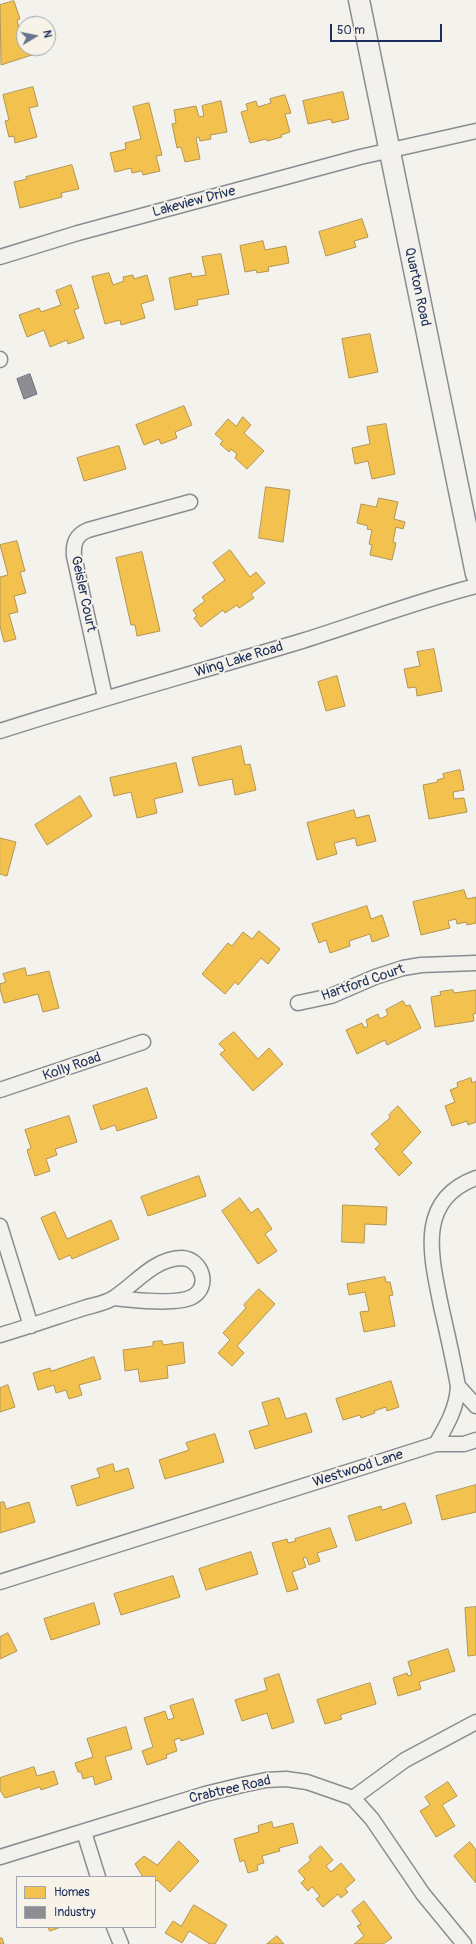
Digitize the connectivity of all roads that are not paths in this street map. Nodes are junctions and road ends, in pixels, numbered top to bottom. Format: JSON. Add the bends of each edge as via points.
{"nodes":[{"id":1,"x":359,"y":0,"type":"edge"},
{"id":2,"x":476,"y":131,"type":"edge"},
{"id":3,"x":389,"y":151,"type":"junction"},
{"id":4,"x":0,"y":257,"type":"edge"},
{"id":5,"x":190,"y":502,"type":"dead end"},
{"id":6,"x":476,"y":574,"type":"edge"},
{"id":7,"x":476,"y":586,"type":"edge"},
{"id":8,"x":105,"y":697,"type":"junction"},
{"id":9,"x":0,"y":731,"type":"edge"},
{"id":10,"x":476,"y":963,"type":"edge"},
{"id":11,"x":298,"y":1004,"type":"dead end"},
{"id":12,"x":143,"y":1042,"type":"dead end"},
{"id":13,"x":0,"y":1090,"type":"edge"},
{"id":14,"x":476,"y":1178,"type":"edge"},
{"id":15,"x":0,"y":1226,"type":"edge"},
{"id":16,"x":114,"y":1298,"type":"junction"},
{"id":17,"x":31,"y":1326,"type":"junction"},
{"id":18,"x":0,"y":1335,"type":"edge"},
{"id":19,"x":458,"y":1386,"type":"junction"},
{"id":20,"x":476,"y":1406,"type":"edge"},
{"id":21,"x":476,"y":1440,"type":"edge"},
{"id":22,"x":436,"y":1444,"type":"junction"},
{"id":23,"x":0,"y":1582,"type":"edge"},
{"id":24,"x":476,"y":1722,"type":"edge"},
{"id":25,"x":353,"y":1798,"type":"junction"},
{"id":26,"x":84,"y":1832,"type":"junction"},
{"id":27,"x":0,"y":1857,"type":"edge"},
{"id":28,"x":98,"y":1876,"type":"edge"},
{"id":29,"x":114,"y":1928,"type":"edge"},
{"id":30,"x":121,"y":1944,"type":"edge"},
{"id":31,"x":464,"y":1944,"type":"edge"}],
"edges":[{"from":1,"to":3,"type":"street","name":"Quarton Road"},
{"from":2,"to":3,"type":"street","name":"Lakeview Drive"},
{"from":3,"to":4,"type":"street","name":"Lakeview Drive","via":[[78,233]]},
{"from":3,"to":6,"type":"street","name":"Quarton Road"},
{"from":5,"to":8,"type":"street","name":"Geisler Court","via":[[88,530],[76,539],[73,547],[74,556]]},
{"from":7,"to":8,"type":"street","name":"Wing Lake Road","via":[[169,681]]},
{"from":8,"to":9,"type":"street","name":"Wing Lake Road"},
{"from":10,"to":11,"type":"street","name":"Hartford Court","via":[[403,968],[332,996]]},
{"from":12,"to":13,"type":"street","name":"Kolly Road"},
{"from":14,"to":19,"type":"street","via":[[467,1181],[445,1197],[436,1212],[432,1230],[431,1257]]},
{"from":15,"to":17,"type":"street"},
{"from":16,"to":16,"type":"street","via":[[145,1301],[191,1298],[198,1293],[203,1283],[202,1273],[196,1263],[187,1258],[166,1260]]},
{"from":16,"to":17,"type":"street"},
{"from":17,"to":18,"type":"street"},
{"from":19,"to":20,"type":"street"},
{"from":19,"to":22,"type":"street","via":[[458,1397],[452,1417]]},
{"from":21,"to":22,"type":"street","name":"Westwood Lane","via":[[464,1444]]},
{"from":22,"to":23,"type":"street","name":"Westwood Lane"},
{"from":24,"to":25,"type":"street","via":[[405,1760]]},
{"from":25,"to":26,"type":"street","name":"Crabtree Road","via":[[307,1782],[266,1780],[205,1794]]},
{"from":25,"to":31,"type":"street","name":"Crabtree Road","via":[[372,1819],[423,1894]]},
{"from":26,"to":27,"type":"street","name":"Crabtree Road"},
{"from":26,"to":28,"type":"street"},
{"from":29,"to":30,"type":"street"}]}
